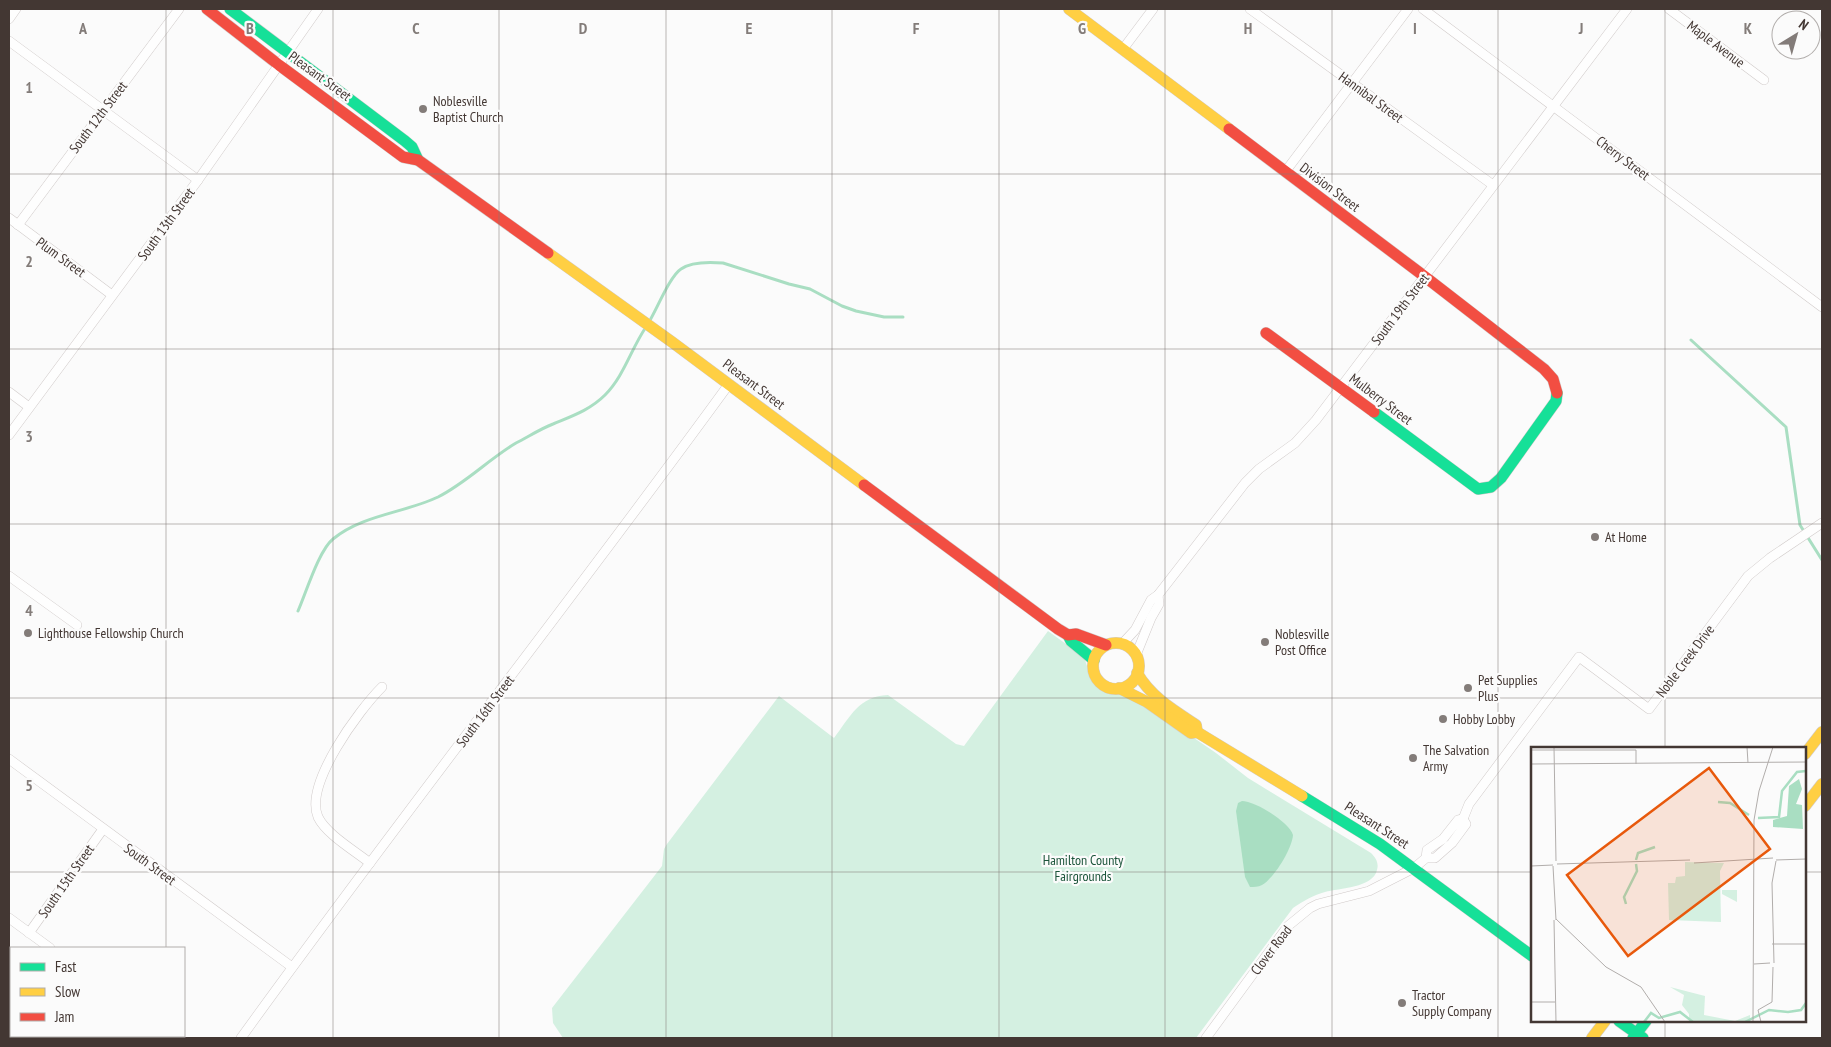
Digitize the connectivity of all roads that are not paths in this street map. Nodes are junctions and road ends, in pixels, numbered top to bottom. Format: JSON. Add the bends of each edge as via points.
{"nodes":[{"id":1,"x":16,"y":9,"type":"edge"},
{"id":2,"x":179,"y":9,"type":"edge"},
{"id":3,"x":207,"y":9,"type":"edge"},
{"id":4,"x":230,"y":9,"type":"edge"},
{"id":5,"x":318,"y":9,"type":"edge"},
{"id":6,"x":1069,"y":9,"type":"edge"},
{"id":7,"x":1153,"y":9,"type":"edge"},
{"id":8,"x":1250,"y":9,"type":"edge"},
{"id":9,"x":1408,"y":9,"type":"edge"},
{"id":10,"x":1423,"y":9,"type":"edge"},
{"id":11,"x":1627,"y":9,"type":"edge"},
{"id":12,"x":1669,"y":9,"type":"edge"},
{"id":13,"x":9,"y":19,"type":"edge"},
{"id":14,"x":9,"y":41,"type":"edge"},
{"id":15,"x":1123,"y":49,"type":"junction"},
{"id":16,"x":288,"y":52,"type":"junction"},
{"id":17,"x":279,"y":65,"type":"junction"},
{"id":18,"x":1764,"y":80,"type":"dead end"},
{"id":19,"x":1351,"y":83,"type":"junction"},
{"id":20,"x":1553,"y":106,"type":"junction"},
{"id":21,"x":104,"y":111,"type":"junction"},
{"id":22,"x":418,"y":160,"type":"junction"},
{"id":23,"x":1285,"y":172,"type":"junction"},
{"id":24,"x":198,"y":180,"type":"junction"},
{"id":25,"x":1493,"y":185,"type":"junction"},
{"id":26,"x":9,"y":218,"type":"edge"},
{"id":27,"x":18,"y":225,"type":"junction"},
{"id":28,"x":1424,"y":276,"type":"junction"},
{"id":29,"x":112,"y":295,"type":"junction"},
{"id":30,"x":1822,"y":307,"type":"edge"},
{"id":31,"x":1266,"y":332,"type":"dead end"},
{"id":32,"x":730,"y":384,"type":"junction"},
{"id":33,"x":1341,"y":388,"type":"junction"},
{"id":34,"x":9,"y":392,"type":"edge"},
{"id":35,"x":30,"y":407,"type":"junction"},
{"id":36,"x":9,"y":436,"type":"edge"},
{"id":37,"x":1478,"y":489,"type":"joint"},
{"id":38,"x":1822,"y":523,"type":"edge"},
{"id":39,"x":9,"y":576,"type":"edge"},
{"id":40,"x":1158,"y":595,"type":"junction"},
{"id":41,"x":77,"y":624,"type":"dead end"},
{"id":42,"x":1068,"y":635,"type":"junction"},
{"id":43,"x":1122,"y":644,"type":"junction"},
{"id":44,"x":1106,"y":645,"type":"junction"},
{"id":45,"x":1136,"y":655,"type":"junction"},
{"id":46,"x":1094,"y":660,"type":"junction"},
{"id":47,"x":1138,"y":673,"type":"junction"},
{"id":48,"x":382,"y":687,"type":"dead end"},
{"id":49,"x":1119,"y":688,"type":"junction"},
{"id":50,"x":1197,"y":732,"type":"junction"},
{"id":51,"x":1822,"y":732,"type":"edge"},
{"id":52,"x":1806,"y":753,"type":"edge"},
{"id":53,"x":9,"y":759,"type":"edge"},
{"id":54,"x":1822,"y":784,"type":"edge"},
{"id":55,"x":1806,"y":805,"type":"edge"},
{"id":56,"x":103,"y":829,"type":"junction"},
{"id":57,"x":370,"y":863,"type":"junction"},
{"id":58,"x":1414,"y":868,"type":"junction"},
{"id":59,"x":9,"y":918,"type":"edge"},
{"id":60,"x":29,"y":933,"type":"junction"},
{"id":61,"x":49,"y":947,"type":"edge"},
{"id":62,"x":1531,"y":955,"type":"edge"},
{"id":63,"x":292,"y":968,"type":"junction"},
{"id":64,"x":1604,"y":1022,"type":"edge"},
{"id":65,"x":1620,"y":1022,"type":"edge"},
{"id":66,"x":1646,"y":1022,"type":"edge"},
{"id":67,"x":1638,"y":1037,"type":"edge"},
{"id":68,"x":241,"y":1038,"type":"edge"},
{"id":69,"x":1206,"y":1038,"type":"edge"},
{"id":70,"x":1592,"y":1038,"type":"edge"}],
"edges":[{"from":1,"to":13,"type":"street"},
{"from":2,"to":21,"type":"street","name":"South 12th Street"},
{"from":3,"to":17,"type":"main road","name":"Pleasant Street"},
{"from":4,"to":16,"type":"main road","name":"Pleasant Street"},
{"from":5,"to":16,"type":"street","name":"South 13th Street"},
{"from":6,"to":15,"type":"main road","name":"Division Street"},
{"from":7,"to":15,"type":"street"},
{"from":8,"to":19,"type":"street","name":"Hannibal Street"},
{"from":9,"to":19,"type":"street"},
{"from":10,"to":20,"type":"street","name":"Cherry Street"},
{"from":11,"to":20,"type":"street","name":"South 19th Street"},
{"from":12,"to":18,"type":"street","name":"Maple Avenue"},
{"from":14,"to":21,"type":"street"},
{"from":15,"to":23,"type":"main road","name":"Division Street"},
{"from":16,"to":17,"type":"street","name":"South 13th Street"},
{"from":16,"to":22,"type":"main road","name":"Pleasant Street","via":[[412,147]]},
{"from":17,"to":22,"type":"main road","name":"Pleasant Street","via":[[403,157]]},
{"from":17,"to":24,"type":"street","name":"South 13th Street"},
{"from":19,"to":23,"type":"street"},
{"from":19,"to":25,"type":"street","name":"Hannibal Street"},
{"from":20,"to":25,"type":"street","name":"South 19th Street"},
{"from":20,"to":30,"type":"street","name":"Cherry Street"},
{"from":21,"to":24,"type":"street"},
{"from":21,"to":27,"type":"street","name":"South 12th Street"},
{"from":22,"to":32,"type":"main road","name":"Pleasant Street"},
{"from":23,"to":28,"type":"main road","name":"Division Street"},
{"from":24,"to":29,"type":"street","name":"South 13th Street"},
{"from":25,"to":28,"type":"street","name":"South 19th Street"},
{"from":26,"to":27,"type":"street","name":"Plum Street"},
{"from":27,"to":29,"type":"street","name":"Plum Street"},
{"from":28,"to":33,"type":"street","name":"South 19th Street"},
{"from":28,"to":37,"type":"main road","name":"Division Street","via":[[1549,373],[1556,387],[1556,401],[1501,478],[1491,487]]},
{"from":29,"to":35,"type":"street","name":"South 13th Street"},
{"from":31,"to":33,"type":"main road","name":"Mulberry Street"},
{"from":32,"to":42,"type":"main road","name":"Pleasant Street"},
{"from":32,"to":57,"type":"street","name":"South 16th Street"},
{"from":33,"to":37,"type":"main road","name":"Mulberry Street"},
{"from":33,"to":40,"type":"street","name":"South 19th Street","via":[[1303,435],[1245,483]]},
{"from":34,"to":35,"type":"street"},
{"from":35,"to":36,"type":"street","name":"South 13th Street"},
{"from":38,"to":58,"type":"street","name":"Noble Creek Drive","via":[[1748,576],[1649,709],[1579,657],[1469,804],[1463,819],[1466,824],[1452,843],[1435,858],[1426,858]]},
{"from":39,"to":41,"type":"street"},
{"from":40,"to":43,"type":"street","name":"South 19th Street","via":[[1151,600],[1135,630]]},
{"from":40,"to":45,"type":"street","name":"South 19th Street","via":[[1160,604]]},
{"from":42,"to":44,"type":"main road","name":"Pleasant Street","via":[[1076,634]]},
{"from":42,"to":46,"type":"main road","name":"Pleasant Street"},
{"from":43,"to":44,"type":"main road"},
{"from":43,"to":45,"type":"main road"},
{"from":44,"to":46,"type":"main road"},
{"from":45,"to":47,"type":"main road"},
{"from":46,"to":49,"type":"main road","via":[[1099,681]]},
{"from":47,"to":49,"type":"main road","via":[[1132,682]]},
{"from":47,"to":50,"type":"main road","name":"Pleasant Street","via":[[1158,701],[1196,725]]},
{"from":48,"to":57,"type":"street","via":[[342,738],[318,786],[315,800],[318,817],[325,828]]},
{"from":49,"to":50,"type":"main road","name":"Pleasant Street","via":[[1147,702],[1191,733]]},
{"from":50,"to":58,"type":"main road","name":"Pleasant Street","via":[[1363,833]]},
{"from":51,"to":52,"type":"main road"},
{"from":53,"to":56,"type":"street","name":"South Street"},
{"from":54,"to":55,"type":"main road"},
{"from":56,"to":60,"type":"street","name":"South 15th Street"},
{"from":56,"to":63,"type":"street","name":"South Street"},
{"from":57,"to":63,"type":"street","name":"South 16th Street"},
{"from":58,"to":62,"type":"main road","name":"Pleasant Street"},
{"from":58,"to":69,"type":"street","name":"Clover Road","via":[[1369,891],[1318,904],[1301,914],[1284,931]]},
{"from":59,"to":60,"type":"street"},
{"from":60,"to":61,"type":"street"},
{"from":63,"to":68,"type":"street","name":"South 16th Street"},
{"from":64,"to":70,"type":"main road"},
{"from":65,"to":67,"type":"main road"},
{"from":66,"to":67,"type":"main road"}]}
